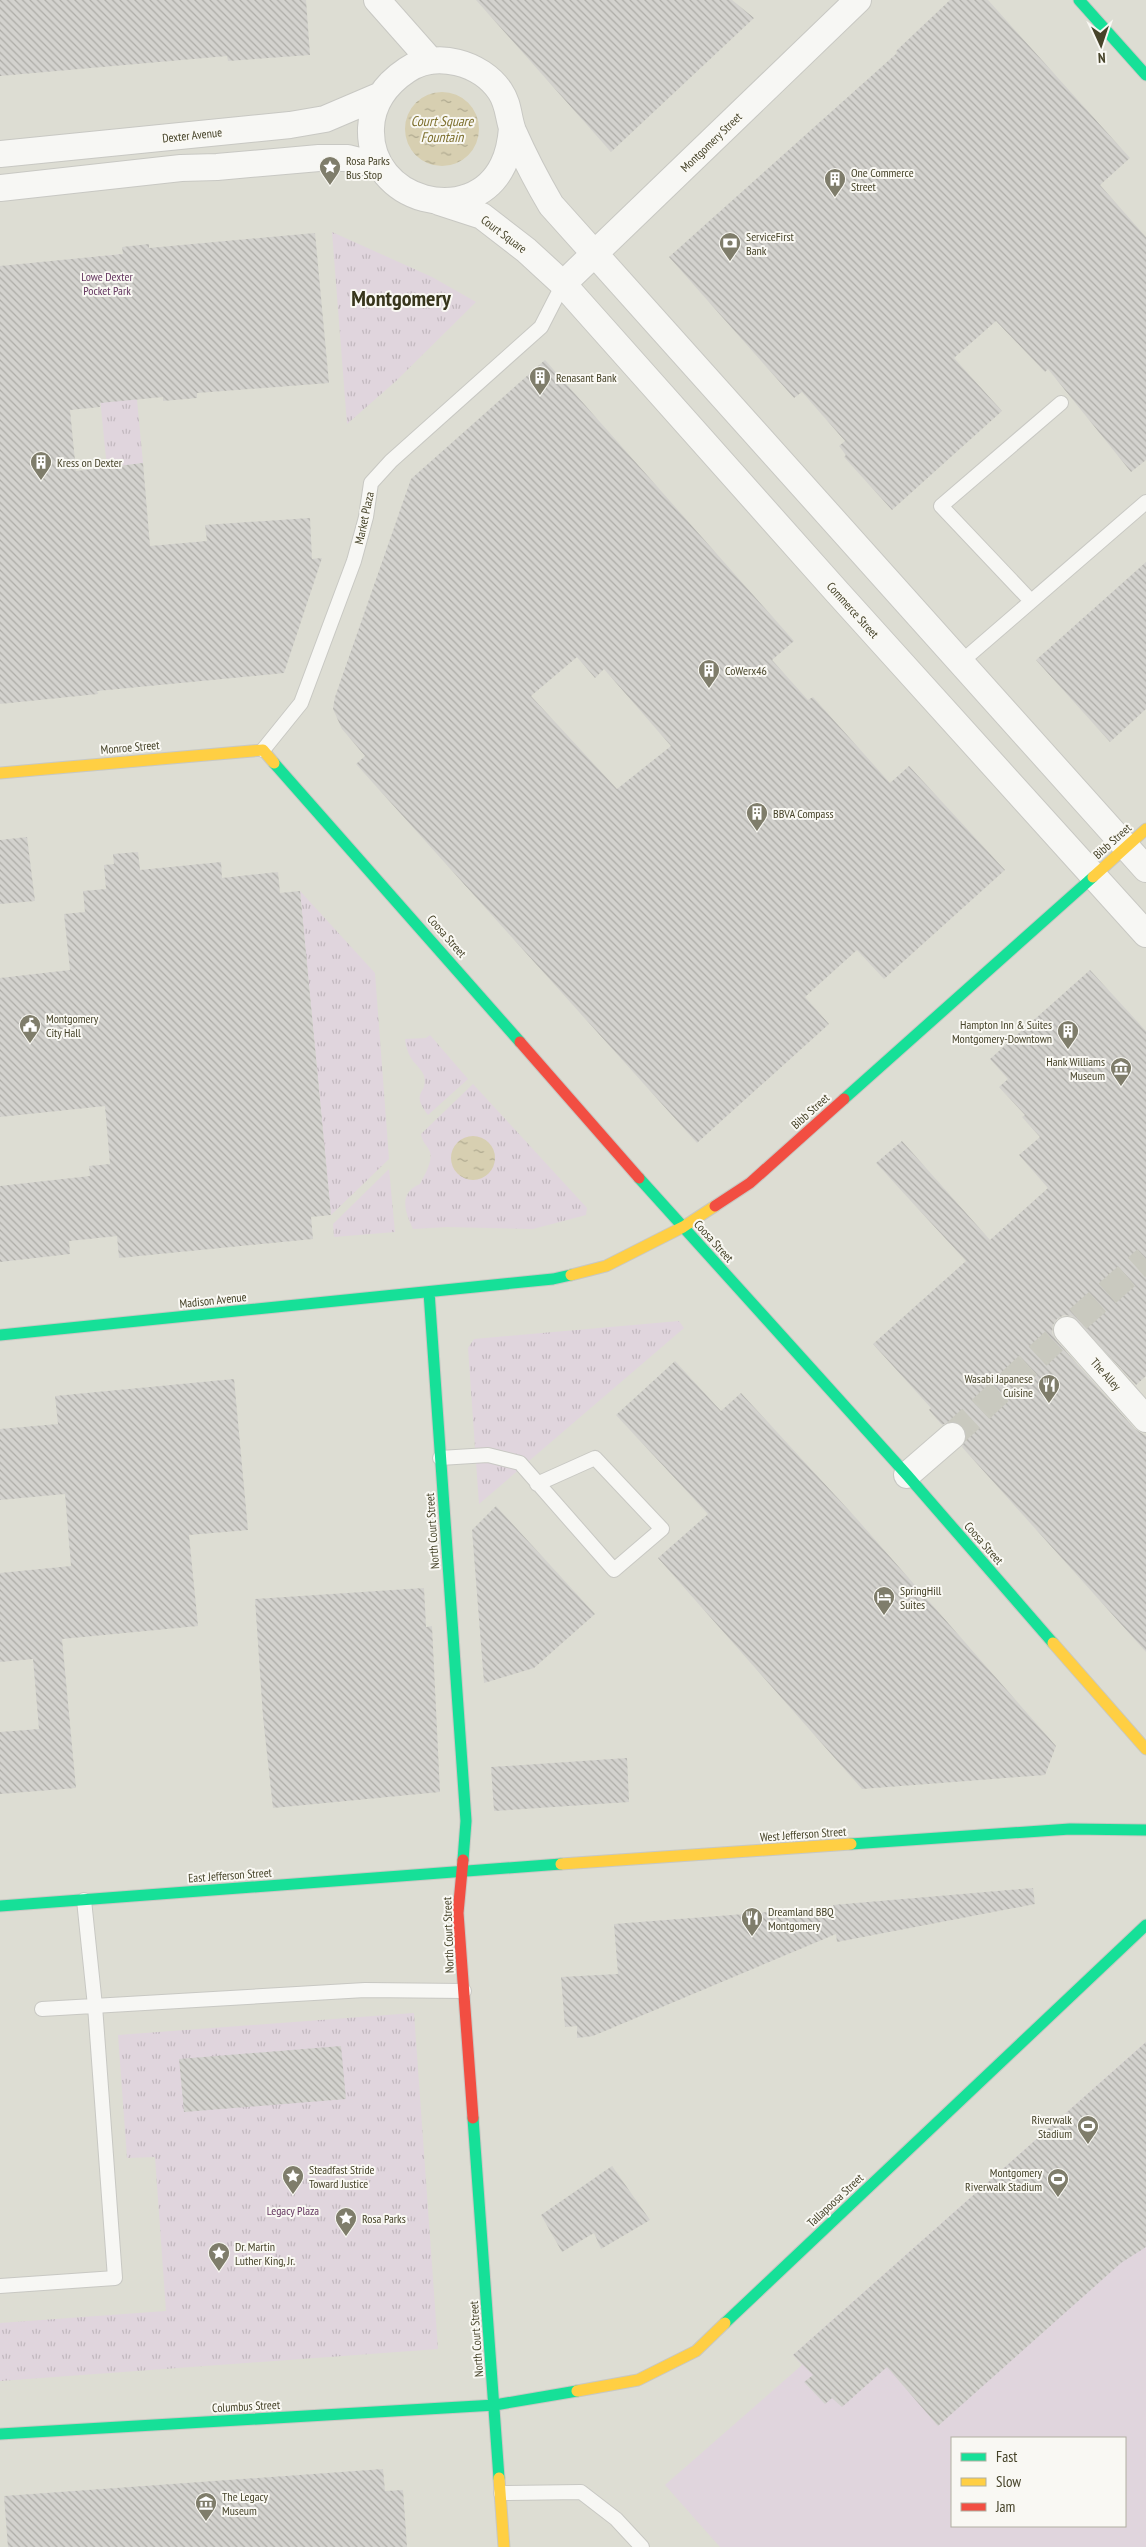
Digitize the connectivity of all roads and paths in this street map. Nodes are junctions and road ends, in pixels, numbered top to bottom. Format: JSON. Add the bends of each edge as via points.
{"nodes":[{"id":1,"x":377,"y":0,"type":"edge"},
{"id":2,"x":858,"y":0,"type":"edge"},
{"id":3,"x":1079,"y":0,"type":"edge"},
{"id":4,"x":432,"y":61,"type":"junction"},
{"id":5,"x":1146,"y":75,"type":"edge"},
{"id":6,"x":379,"y":96,"type":"junction"},
{"id":7,"x":512,"y":128,"type":"junction"},
{"id":8,"x":0,"y":154,"type":"edge"},
{"id":9,"x":380,"y":166,"type":"junction"},
{"id":10,"x":0,"y":188,"type":"edge"},
{"id":11,"x":436,"y":201,"type":"junction"},
{"id":12,"x":594,"y":254,"type":"junction"},
{"id":13,"x":563,"y":284,"type":"junction"},
{"id":14,"x":1061,"y":402,"type":"dead end"},
{"id":15,"x":1146,"y":502,"type":"edge"},
{"id":16,"x":1031,"y":601,"type":"junction"},
{"id":17,"x":961,"y":662,"type":"junction"},
{"id":18,"x":263,"y":750,"type":"junction"},
{"id":19,"x":0,"y":773,"type":"edge"},
{"id":20,"x":1146,"y":829,"type":"edge"},
{"id":21,"x":1126,"y":846,"type":"junction"},
{"id":22,"x":1146,"y":869,"type":"edge"},
{"id":23,"x":1093,"y":876,"type":"junction"},
{"id":24,"x":1146,"y":934,"type":"edge"},
{"id":25,"x":683,"y":1227,"type":"junction"},
{"id":26,"x":429,"y":1292,"type":"junction"},
{"id":27,"x":1066,"y":1330,"type":"dead end"},
{"id":28,"x":0,"y":1335,"type":"edge"},
{"id":29,"x":1146,"y":1419,"type":"edge"},
{"id":30,"x":952,"y":1436,"type":"tunnel mouth"},
{"id":31,"x":440,"y":1458,"type":"junction"},
{"id":32,"x":907,"y":1475,"type":"junction"},
{"id":33,"x":537,"y":1484,"type":"junction"},
{"id":34,"x":1146,"y":1749,"type":"edge"},
{"id":35,"x":1146,"y":1830,"type":"edge"},
{"id":36,"x":462,"y":1871,"type":"junction"},
{"id":37,"x":84,"y":1900,"type":"junction"},
{"id":38,"x":0,"y":1906,"type":"edge"},
{"id":39,"x":1146,"y":1925,"type":"edge"},
{"id":40,"x":464,"y":1991,"type":"junction"},
{"id":41,"x":95,"y":2006,"type":"junction"},
{"id":42,"x":42,"y":2009,"type":"dead end"},
{"id":43,"x":0,"y":2286,"type":"edge"},
{"id":44,"x":494,"y":2405,"type":"junction"},
{"id":45,"x":0,"y":2434,"type":"edge"},
{"id":46,"x":501,"y":2493,"type":"junction"},
{"id":47,"x":504,"y":2547,"type":"edge"},
{"id":48,"x":642,"y":2547,"type":"edge"}],
"edges":[{"from":1,"to":4,"type":"street"},
{"from":2,"to":12,"type":"street","name":"Montgomery Street"},
{"from":3,"to":5,"type":"main road"},
{"from":4,"to":6,"type":"street","name":"Court Square","via":[[411,67],[393,79]]},
{"from":4,"to":7,"type":"street","name":"Court Square","via":[[470,66],[487,77],[500,91],[509,109]]},
{"from":6,"to":8,"type":"street","name":"Dexter Avenue","via":[[325,119],[290,125]]},
{"from":6,"to":9,"type":"street","name":"Court Square","via":[[372,117],[371,138]]},
{"from":7,"to":11,"type":"street","name":"Court Square","via":[[510,148],[503,167],[490,182],[474,194]]},
{"from":7,"to":12,"type":"street","name":"Court Square","via":[[551,205]]},
{"from":9,"to":10,"type":"street","via":[[348,158],[320,158],[181,168]]},
{"from":9,"to":11,"type":"street","name":"Court Square","via":[[399,188],[417,197]]},
{"from":11,"to":13,"type":"street","name":"Court Square","via":[[482,216]]},
{"from":12,"to":13,"type":"street","name":"Montgomery Street"},
{"from":12,"to":17,"type":"street"},
{"from":13,"to":18,"type":"lane","name":"Market Plaza","via":[[541,326],[391,461],[371,483],[354,561],[301,703]]},
{"from":13,"to":23,"type":"street","name":"Commerce Street"},
{"from":14,"to":16,"type":"lane","via":[[941,506]]},
{"from":15,"to":16,"type":"lane"},
{"from":16,"to":17,"type":"lane"},
{"from":17,"to":21,"type":"street"},
{"from":18,"to":19,"type":"main road","name":"Monroe Street"},
{"from":18,"to":25,"type":"main road","name":"Coosa Street"},
{"from":20,"to":21,"type":"main road","name":"Bibb Street"},
{"from":21,"to":22,"type":"street"},
{"from":21,"to":23,"type":"main road","name":"Bibb Street"},
{"from":23,"to":24,"type":"street","name":"Commerce Street"},
{"from":23,"to":25,"type":"main road","name":"Bibb Street","via":[[750,1183]]},
{"from":25,"to":26,"type":"main road","name":"Bibb Street","via":[[597,1268],[553,1278]]},
{"from":25,"to":32,"type":"main road","name":"Coosa Street"},
{"from":26,"to":28,"type":"main road","name":"Madison Avenue"},
{"from":26,"to":31,"type":"main road","name":"North Court Street"},
{"from":27,"to":29,"type":"street","name":"The Alley"},
{"from":30,"to":32,"type":"street"},
{"from":31,"to":33,"type":"lane","via":[[488,1455],[520,1463]]},
{"from":31,"to":36,"type":"main road","name":"North Court Street","via":[[466,1821]]},
{"from":32,"to":34,"type":"main road","name":"Coosa Street"},
{"from":33,"to":33,"type":"lane","via":[[614,1570],[662,1529],[595,1458]]},
{"from":35,"to":36,"type":"main road","name":"West Jefferson Street","via":[[1070,1829]]},
{"from":36,"to":37,"type":"main road","name":"East Jefferson Street"},
{"from":36,"to":40,"type":"main road","name":"North Court Street","via":[[458,1913]]},
{"from":37,"to":38,"type":"main road","name":"East Jefferson Street"},
{"from":37,"to":41,"type":"lane"},
{"from":39,"to":44,"type":"main road","name":"Tallapoosa Street","via":[[696,2351],[638,2380]]},
{"from":40,"to":41,"type":"lane","via":[[365,1990]]},
{"from":40,"to":44,"type":"main road","name":"North Court Street"},
{"from":41,"to":42,"type":"lane"},
{"from":41,"to":43,"type":"lane","via":[[115,2278]]},
{"from":44,"to":45,"type":"main road","name":"Columbus Street"},
{"from":44,"to":46,"type":"main road","name":"North Court Street"},
{"from":46,"to":47,"type":"main road","name":"North Court Street"},
{"from":46,"to":48,"type":"lane","via":[[581,2492],[616,2518]]}]}
